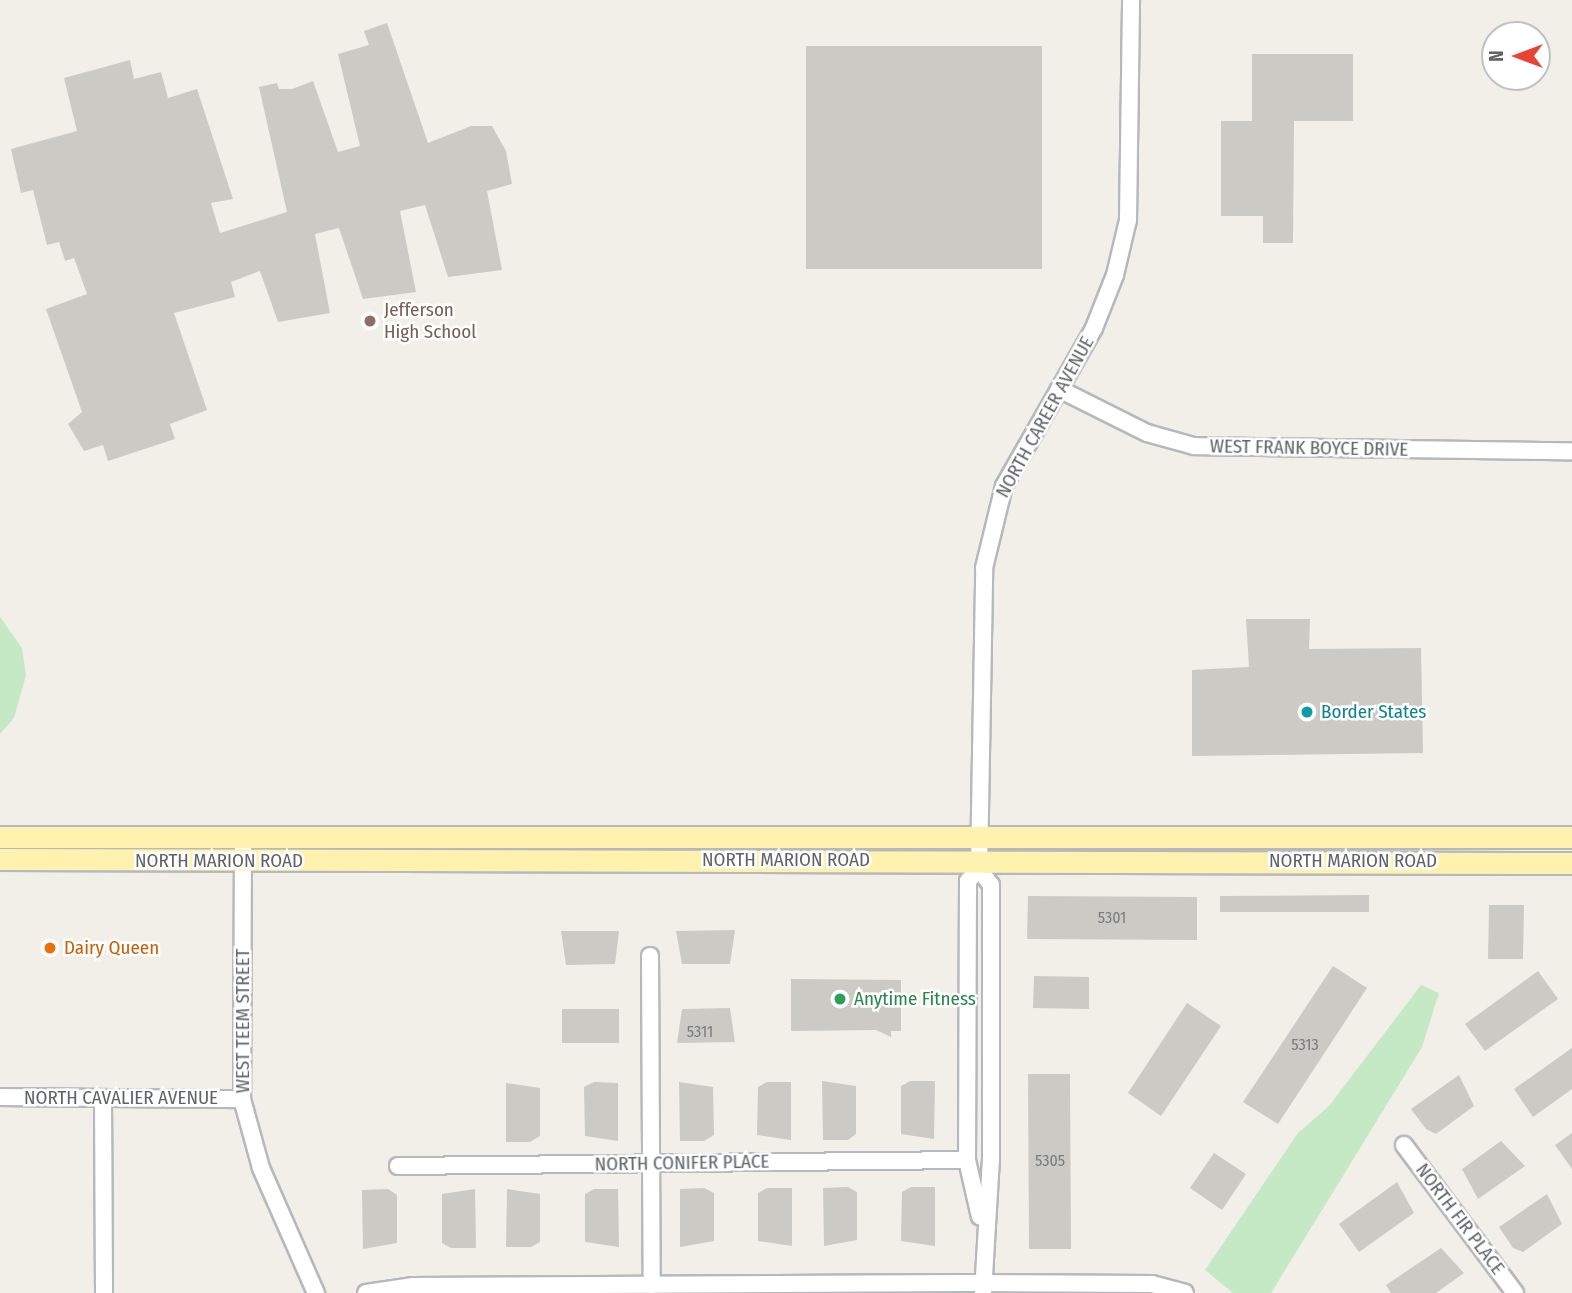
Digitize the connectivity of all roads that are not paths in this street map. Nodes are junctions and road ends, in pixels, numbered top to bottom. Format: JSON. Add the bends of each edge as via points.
{"nodes":[{"id":1,"x":1130,"y":0,"type":"edge"},
{"id":2,"x":1059,"y":390,"type":"junction"},
{"id":3,"x":1572,"y":451,"type":"edge"},
{"id":4,"x":0,"y":837,"type":"edge"},
{"id":5,"x":243,"y":837,"type":"junction"},
{"id":6,"x":1572,"y":837,"type":"edge"},
{"id":7,"x":979,"y":856,"type":"junction"},
{"id":8,"x":0,"y":859,"type":"edge"},
{"id":9,"x":243,"y":861,"type":"junction"},
{"id":10,"x":1572,"y":863,"type":"edge"},
{"id":11,"x":650,"y":956,"type":"dead end"},
{"id":12,"x":0,"y":1097,"type":"edge"},
{"id":13,"x":103,"y":1098,"type":"junction"},
{"id":14,"x":242,"y":1098,"type":"junction"},
{"id":15,"x":1404,"y":1144,"type":"dead end"},
{"id":16,"x":967,"y":1160,"type":"junction"},
{"id":17,"x":652,"y":1163,"type":"junction"},
{"id":18,"x":398,"y":1166,"type":"dead end"},
{"id":19,"x":982,"y":1229,"type":"junction"},
{"id":20,"x":652,"y":1285,"type":"junction"},
{"id":21,"x":983,"y":1288,"type":"edge"},
{"id":22,"x":565,"y":1289,"type":"edge"},
{"id":23,"x":104,"y":1293,"type":"edge"},
{"id":24,"x":316,"y":1293,"type":"edge"},
{"id":25,"x":366,"y":1293,"type":"edge"},
{"id":26,"x":1185,"y":1293,"type":"edge"},
{"id":27,"x":1515,"y":1293,"type":"edge"}],
"edges":[{"from":1,"to":2,"type":"street","name":"NORTH CAREER AVENUE","via":[[1128,220],[1094,328]]},
{"from":2,"to":3,"type":"street","name":"WEST FRANK BOYCE DRIVE","via":[[1147,433],[1194,446]]},
{"from":2,"to":7,"type":"street","name":"NORTH CAREER AVENUE","via":[[1004,486],[989,527]]},
{"from":4,"to":5,"type":"main road","name":"NORTH MARION ROAD"},
{"from":5,"to":7,"type":"main road","name":"NORTH MARION ROAD"},
{"from":5,"to":9,"type":"street","name":"WEST TEEM STREET"},
{"from":6,"to":7,"type":"main road","name":"NORTH MARION ROAD"},
{"from":7,"to":9,"type":"main road","name":"NORTH MARION ROAD"},
{"from":7,"to":10,"type":"main road","name":"NORTH MARION ROAD"},
{"from":7,"to":16,"type":"street","via":[[968,881]]},
{"from":7,"to":19,"type":"street","via":[[991,885],[991,1160]]},
{"from":8,"to":9,"type":"main road","name":"NORTH MARION ROAD"},
{"from":9,"to":14,"type":"street","name":"WEST TEEM STREET"},
{"from":11,"to":17,"type":"street"},
{"from":12,"to":13,"type":"street","name":"NORTH CAVALIER AVENUE"},
{"from":13,"to":14,"type":"street","name":"NORTH CAVALIER AVENUE"},
{"from":13,"to":23,"type":"street"},
{"from":14,"to":24,"type":"street","name":"WEST TEEM STREET","via":[[261,1168]]},
{"from":15,"to":27,"type":"street","name":"NORTH FIR PLACE"},
{"from":16,"to":17,"type":"street","name":"NORTH CONIFER PLACE"},
{"from":16,"to":19,"type":"street"},
{"from":17,"to":18,"type":"street","name":"NORTH CONIFER PLACE"},
{"from":17,"to":20,"type":"street"},
{"from":19,"to":21,"type":"street"},
{"from":20,"to":21,"type":"street"},
{"from":20,"to":22,"type":"street"},
{"from":21,"to":26,"type":"street","via":[[1152,1284]]},
{"from":22,"to":25,"type":"street"}]}
